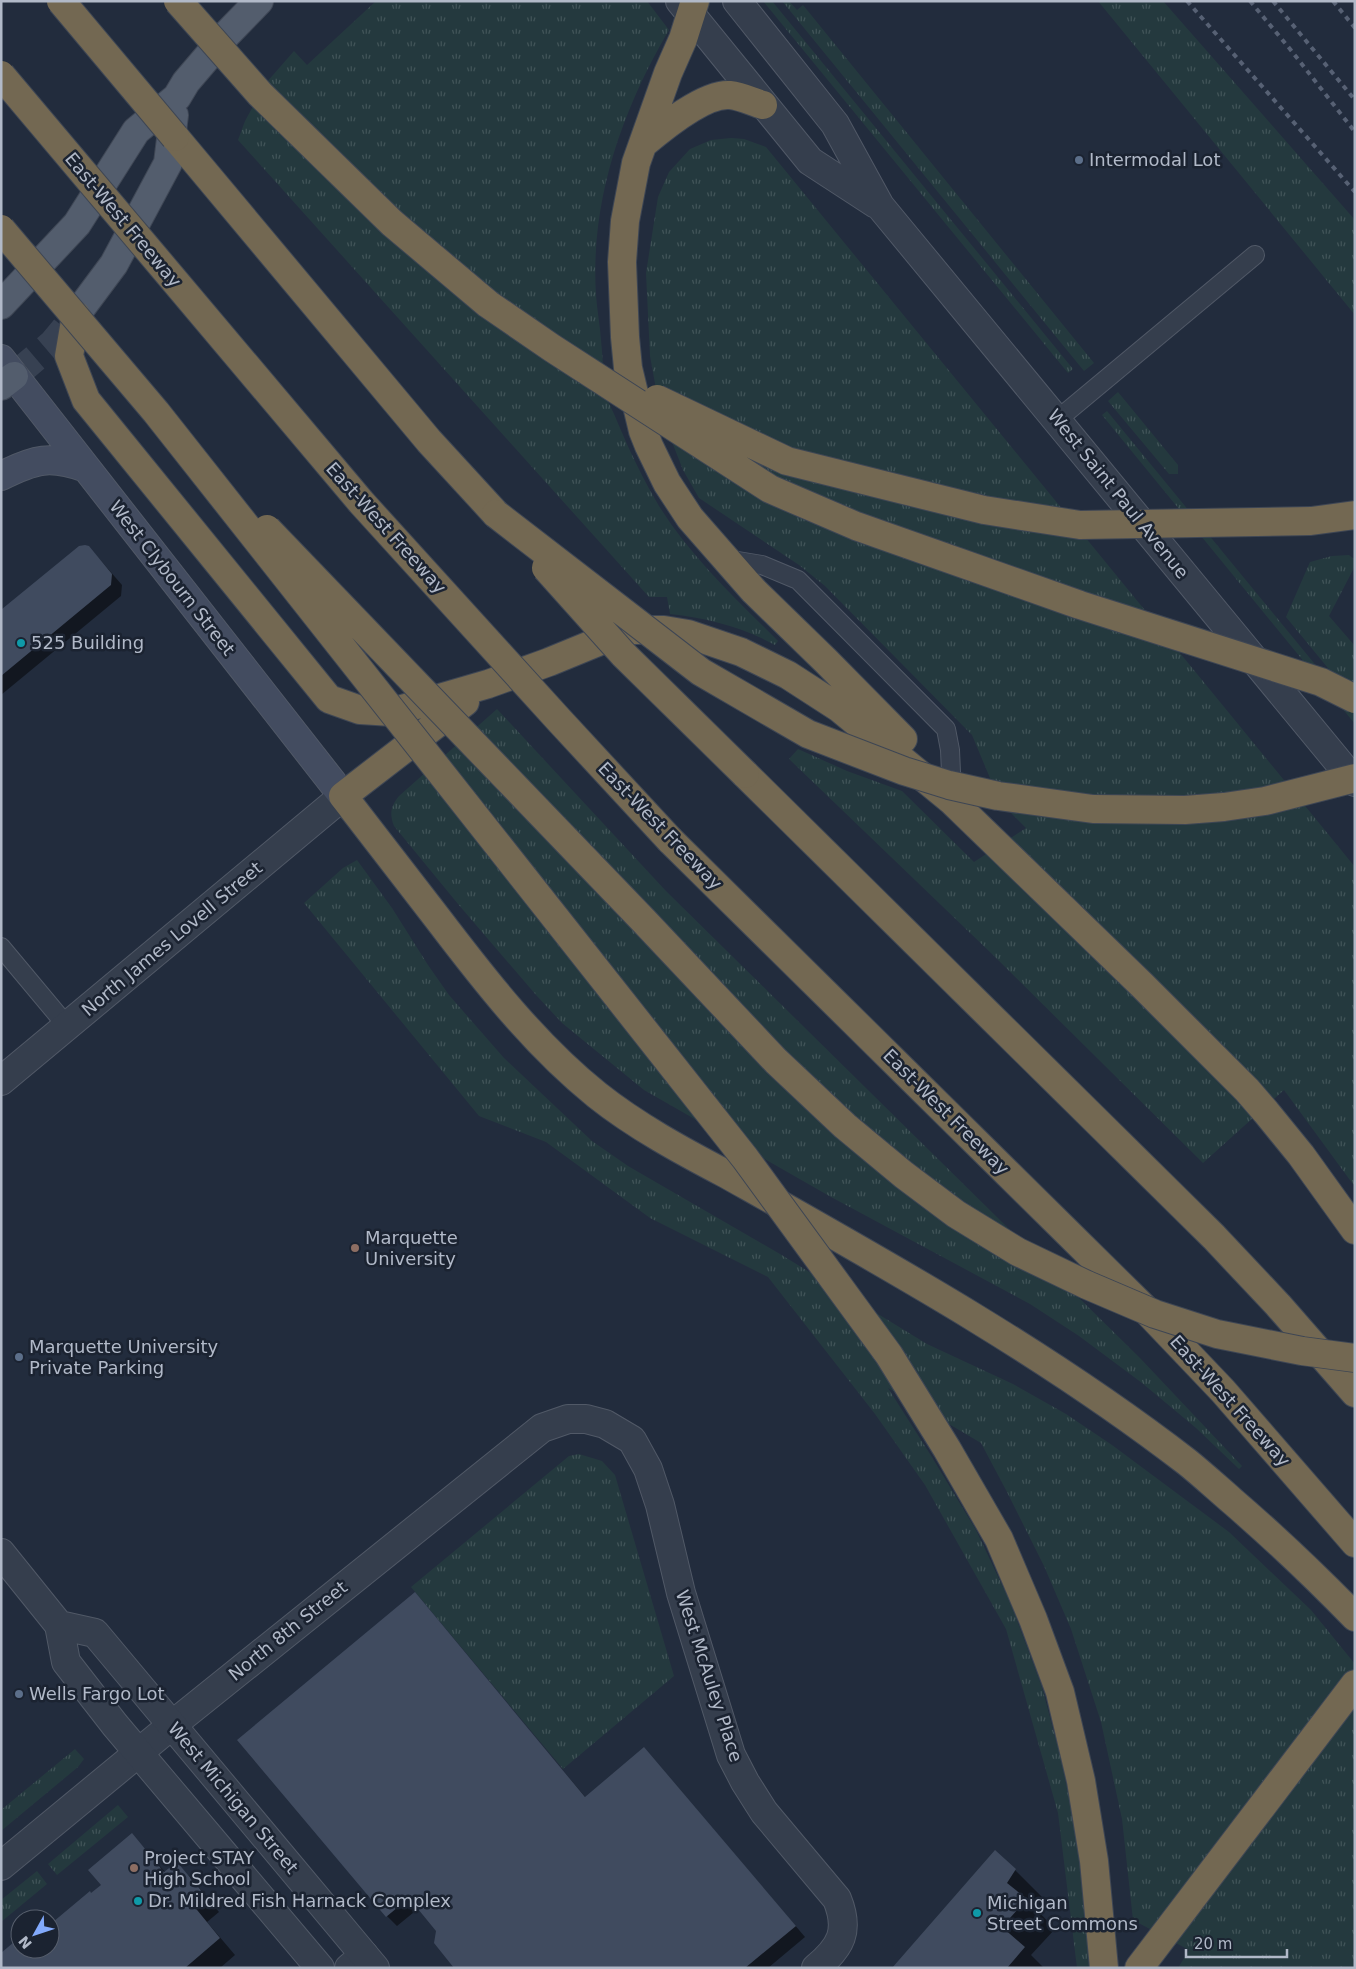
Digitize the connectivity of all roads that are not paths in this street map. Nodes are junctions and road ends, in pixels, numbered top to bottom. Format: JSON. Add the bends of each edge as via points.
{"nodes":[{"id":1,"x":61,"y":1,"type":"edge"},
{"id":2,"x":178,"y":1,"type":"edge"},
{"id":3,"x":736,"y":1,"type":"edge"},
{"id":4,"x":256,"y":4,"type":"edge"},
{"id":5,"x":689,"y":6,"type":"edge"},
{"id":6,"x":1,"y":75,"type":"edge"},
{"id":7,"x":176,"y":97,"type":"junction"},
{"id":8,"x":764,"y":105,"type":"junction"},
{"id":9,"x":644,"y":144,"type":"junction"},
{"id":10,"x":880,"y":206,"type":"junction"},
{"id":11,"x":1,"y":229,"type":"edge"},
{"id":12,"x":1255,"y":255,"type":"dead end"},
{"id":13,"x":1,"y":305,"type":"edge"},
{"id":14,"x":76,"y":315,"type":"joint"},
{"id":15,"x":552,"y":348,"type":"junction"},
{"id":16,"x":5,"y":374,"type":"edge"},
{"id":17,"x":156,"y":412,"type":"junction"},
{"id":18,"x":1058,"y":420,"type":"junction"},
{"id":19,"x":86,"y":468,"type":"junction"},
{"id":20,"x":1,"y":476,"type":"edge"},
{"id":21,"x":496,"y":514,"type":"junction"},
{"id":22,"x":1355,"y":515,"type":"edge"},
{"id":23,"x":726,"y":559,"type":"junction"},
{"id":24,"x":488,"y":684,"type":"junction"},
{"id":25,"x":1355,"y":699,"type":"edge"},
{"id":26,"x":1355,"y":778,"type":"edge"},
{"id":27,"x":1355,"y":782,"type":"edge"},
{"id":28,"x":343,"y":796,"type":"junction"},
{"id":29,"x":952,"y":801,"type":"junction"},
{"id":30,"x":1,"y":947,"type":"edge"},
{"id":31,"x":68,"y":1026,"type":"junction"},
{"id":32,"x":1,"y":1082,"type":"edge"},
{"id":33,"x":1355,"y":1230,"type":"edge"},
{"id":34,"x":1355,"y":1358,"type":"edge"},
{"id":35,"x":1355,"y":1392,"type":"edge"},
{"id":36,"x":586,"y":1419,"type":"joint"},
{"id":37,"x":1355,"y":1543,"type":"edge"},
{"id":38,"x":1,"y":1553,"type":"edge"},
{"id":39,"x":1355,"y":1617,"type":"edge"},
{"id":40,"x":59,"y":1625,"type":"junction"},
{"id":41,"x":1355,"y":1684,"type":"edge"},
{"id":42,"x":172,"y":1725,"type":"junction"},
{"id":43,"x":140,"y":1752,"type":"junction"},
{"id":44,"x":1,"y":1866,"type":"edge"},
{"id":45,"x":363,"y":1964,"type":"edge"},
{"id":46,"x":820,"y":1964,"type":"edge"},
{"id":47,"x":320,"y":1968,"type":"edge"},
{"id":48,"x":1104,"y":1968,"type":"edge"},
{"id":49,"x":1139,"y":1968,"type":"edge"}],
"edges":[{"from":1,"to":21,"type":"highway","bridge":true,"via":[[429,441]]},
{"from":2,"to":15,"type":"highway","bridge":true,"via":[[260,94],[392,222],[488,304]]},
{"from":3,"to":10,"type":"street","name":"West Saint Paul Avenue","via":[[835,124]]},
{"from":4,"to":7,"type":"main road","via":[[221,40]]},
{"from":5,"to":8,"type":"street","name":"West Saint Paul Avenue"},
{"from":5,"to":9,"type":"highway"},
{"from":6,"to":37,"type":"highway","name":"East-West Freeway","bridge":true,"via":[[361,502],[559,720],[670,840],[1144,1308],[1229,1398]]},
{"from":7,"to":13,"type":"main road","via":[[136,131],[77,224]]},
{"from":7,"to":14,"type":"main road","via":[[168,164],[114,264]]},
{"from":8,"to":9,"type":"highway","via":[[729,95],[716,97],[669,122]]},
{"from":8,"to":10,"type":"street","name":"West Saint Paul Avenue","via":[[810,161]]},
{"from":9,"to":23,"type":"highway","via":[[636,163],[625,221],[622,262],[628,368],[649,446],[667,482],[690,518]]},
{"from":10,"to":18,"type":"street","name":"West Saint Paul Avenue"},
{"from":11,"to":17,"type":"highway","bridge":true},
{"from":12,"to":18,"type":"lane"},
{"from":14,"to":24,"type":"highway","via":[[69,356],[86,400],[329,699],[360,710],[392,712]]},
{"from":15,"to":22,"type":"highway","bridge":true,"via":[[787,461],[984,510],[1080,525],[1311,521]]},
{"from":15,"to":25,"type":"highway","bridge":true,"via":[[770,489],[856,526],[1080,605],[1321,682]]},
{"from":16,"to":19,"type":"main road","name":"West Clybourn Street"},
{"from":17,"to":34,"type":"highway","bridge":true,"via":[[776,1061],[845,1126],[904,1175],[956,1214],[1018,1252],[1155,1314],[1217,1334]]},
{"from":17,"to":48,"type":"highway","bridge":true,"via":[[745,1158],[889,1355],[947,1449],[999,1539],[1060,1692],[1081,1781],[1094,1861]]},
{"from":18,"to":27,"type":"street","name":"West Saint Paul Avenue"},
{"from":19,"to":20,"type":"main road","via":[[65,460],[39,460]]},
{"from":19,"to":28,"type":"main road","name":"West Clybourn Street"},
{"from":21,"to":26,"type":"highway","bridge":true,"via":[[701,672],[808,734],[904,771],[998,796],[1093,809],[1224,807],[1265,801]]},
{"from":21,"to":35,"type":"highway","bridge":true,"via":[[624,654],[1214,1237]]},
{"from":23,"to":29,"type":"highway","via":[[910,747]]},
{"from":23,"to":29,"type":"lane","via":[[762,565],[798,580],[946,729]]},
{"from":24,"to":28,"type":"highway"},
{"from":24,"to":29,"type":"highway","via":[[627,630],[688,634],[741,652],[788,675],[839,708]]},
{"from":28,"to":31,"type":"street","name":"North James Lovell Street"},
{"from":28,"to":39,"type":"highway","via":[[516,1016],[550,1053],[598,1095],[687,1154],[955,1304],[1082,1387],[1187,1462],[1285,1547]]},
{"from":29,"to":33,"type":"highway","via":[[1248,1090],[1301,1155]]},
{"from":30,"to":31,"type":"lane"},
{"from":31,"to":32,"type":"street","name":"North James Lovell Street"},
{"from":36,"to":42,"type":"street","name":"North 8th Street","via":[[568,1419],[542,1428]]},
{"from":36,"to":46,"type":"street","name":"West McAuley Place","via":[[605,1424],[632,1440],[648,1469],[681,1593],[731,1755],[764,1812],[837,1899],[844,1931],[836,1948]]},
{"from":38,"to":40,"type":"street"},
{"from":40,"to":42,"type":"street","name":"West Michigan Street","via":[[96,1633]]},
{"from":40,"to":43,"type":"street","via":[[66,1662]]},
{"from":41,"to":49,"type":"highway"},
{"from":42,"to":43,"type":"street","name":"North 8th Street"},
{"from":42,"to":45,"type":"street","name":"West Michigan Street"},
{"from":43,"to":44,"type":"street","name":"North 8th Street"},
{"from":43,"to":47,"type":"street"}]}
